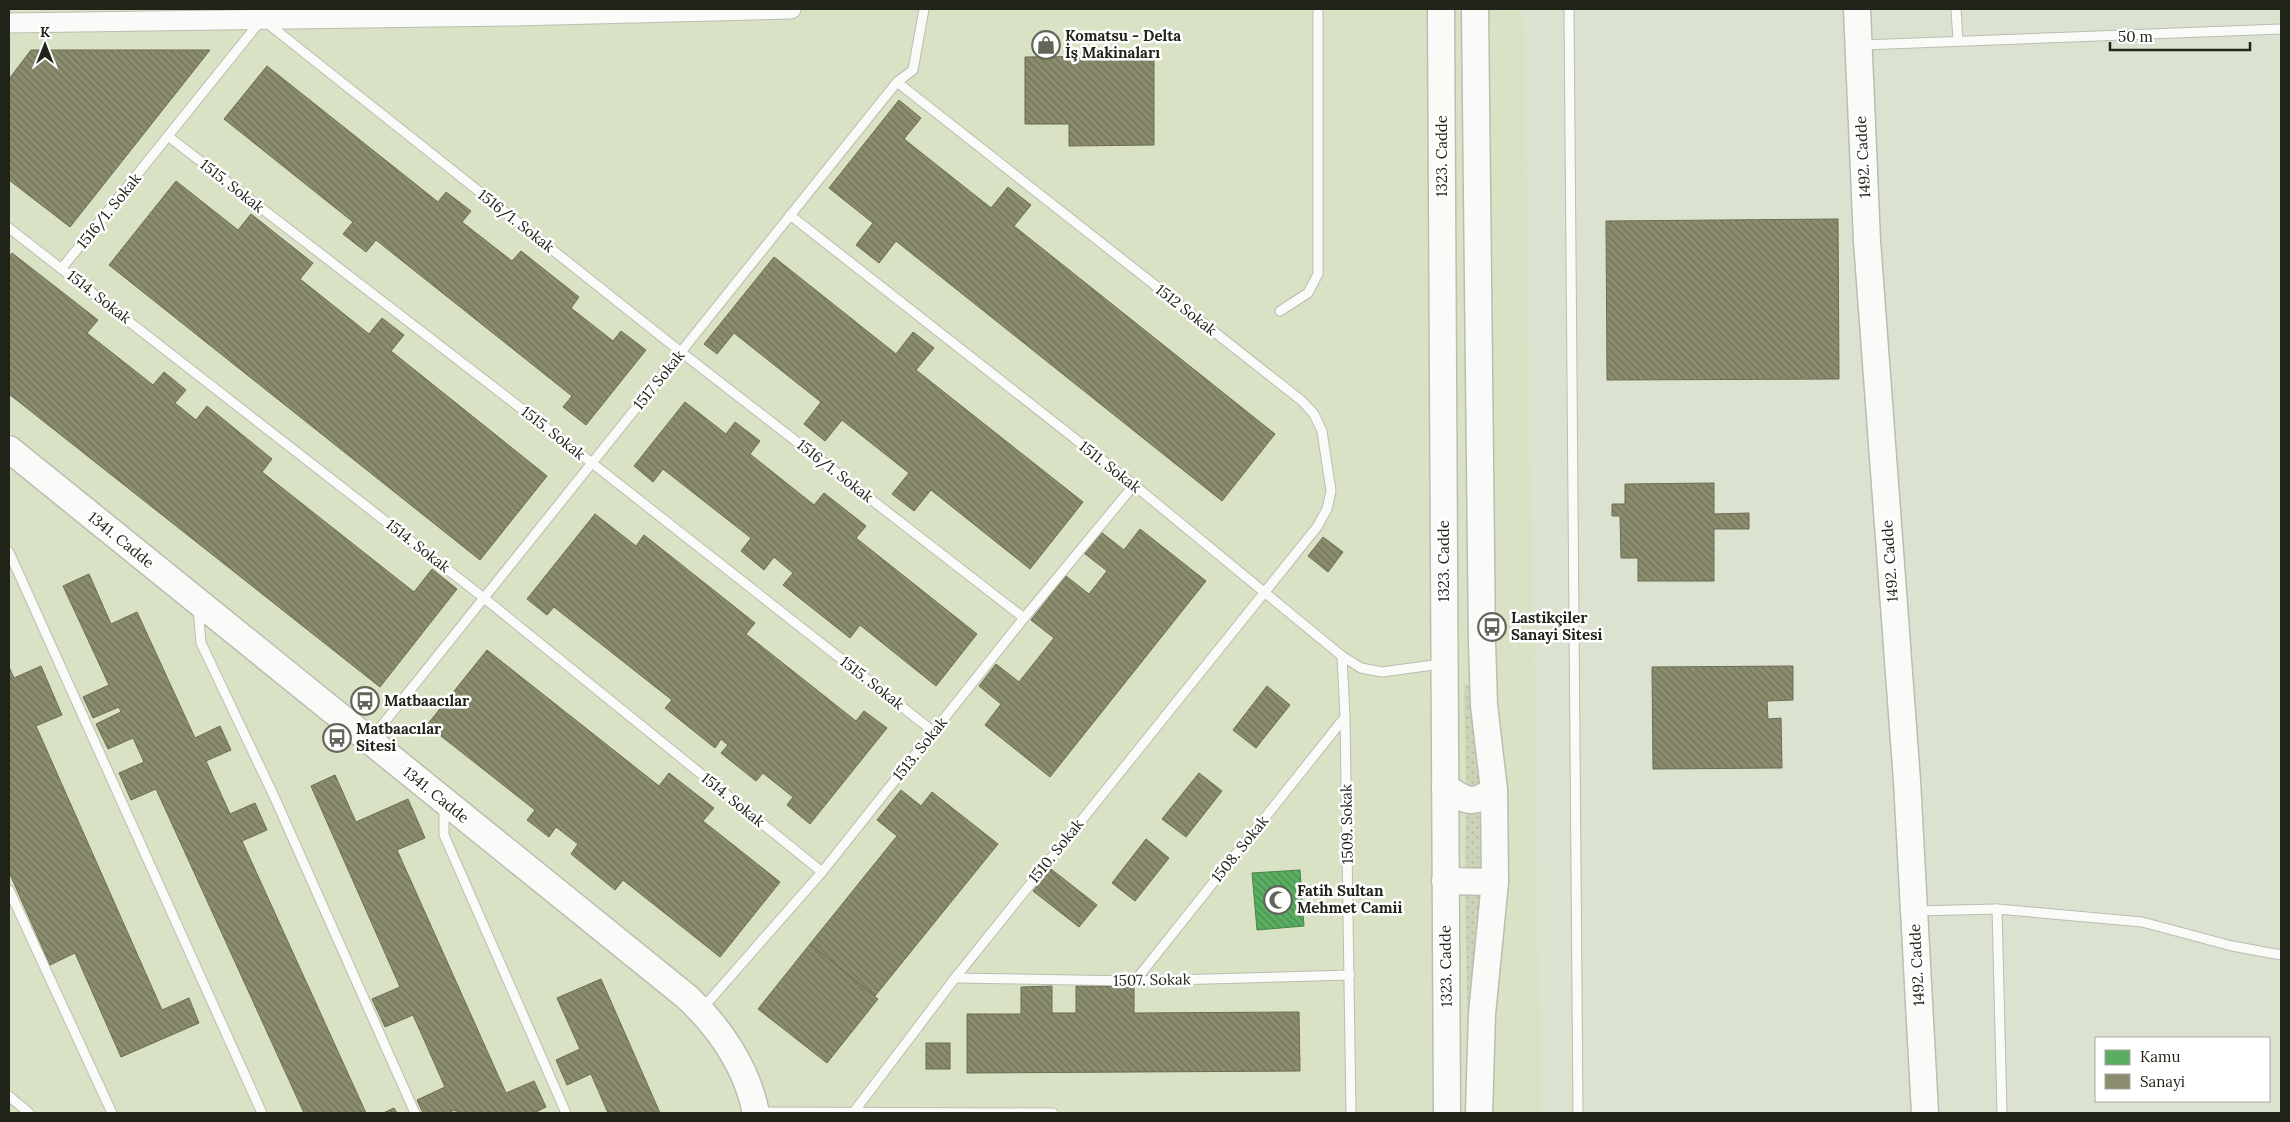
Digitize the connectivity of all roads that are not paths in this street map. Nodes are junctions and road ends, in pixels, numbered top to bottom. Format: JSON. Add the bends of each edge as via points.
{"nodes":[{"id":1,"x":791,"y":9,"type":"edge"},
{"id":2,"x":924,"y":9,"type":"edge"},
{"id":3,"x":1318,"y":9,"type":"edge"},
{"id":4,"x":1441,"y":9,"type":"edge"},
{"id":5,"x":1475,"y":9,"type":"edge"},
{"id":6,"x":1569,"y":9,"type":"edge"},
{"id":7,"x":1857,"y":9,"type":"edge"},
{"id":8,"x":1956,"y":9,"type":"edge"},
{"id":9,"x":514,"y":12,"type":"edge"},
{"id":10,"x":262,"y":19,"type":"junction"},
{"id":11,"x":9,"y":23,"type":"edge"},
{"id":12,"x":2281,"y":29,"type":"edge"},
{"id":13,"x":1958,"y":41,"type":"junction"},
{"id":14,"x":1858,"y":45,"type":"junction"},
{"id":15,"x":897,"y":82,"type":"junction"},
{"id":16,"x":169,"y":137,"type":"junction"},
{"id":17,"x":790,"y":215,"type":"junction"},
{"id":18,"x":9,"y":228,"type":"edge"},
{"id":19,"x":62,"y":268,"type":"junction"},
{"id":20,"x":1280,"y":311,"type":"dead end"},
{"id":21,"x":681,"y":352,"type":"junction"},
{"id":22,"x":9,"y":449,"type":"edge"},
{"id":23,"x":592,"y":463,"type":"junction"},
{"id":24,"x":1134,"y":486,"type":"junction"},
{"id":25,"x":9,"y":552,"type":"edge"},
{"id":26,"x":1264,"y":593,"type":"junction"},
{"id":27,"x":484,"y":598,"type":"junction"},
{"id":28,"x":197,"y":602,"type":"junction"},
{"id":29,"x":1024,"y":618,"type":"junction"},
{"id":30,"x":1342,"y":656,"type":"junction"},
{"id":31,"x":1445,"y":664,"type":"junction"},
{"id":32,"x":1483,"y":664,"type":"junction"},
{"id":33,"x":1345,"y":717,"type":"junction"},
{"id":34,"x":934,"y":732,"type":"junction"},
{"id":35,"x":370,"y":742,"type":"junction"},
{"id":36,"x":1445,"y":787,"type":"junction"},
{"id":37,"x":1494,"y":790,"type":"junction"},
{"id":38,"x":444,"y":802,"type":"junction"},
{"id":39,"x":822,"y":872,"type":"junction"},
{"id":40,"x":1445,"y":881,"type":"junction"},
{"id":41,"x":1495,"y":882,"type":"junction"},
{"id":42,"x":9,"y":890,"type":"edge"},
{"id":43,"x":1997,"y":910,"type":"junction"},
{"id":44,"x":1914,"y":911,"type":"junction"},
{"id":45,"x":2281,"y":956,"type":"edge"},
{"id":46,"x":1350,"y":975,"type":"junction"},
{"id":47,"x":954,"y":978,"type":"junction"},
{"id":48,"x":1135,"y":981,"type":"junction"},
{"id":49,"x":701,"y":1010,"type":"junction"},
{"id":50,"x":9,"y":1096,"type":"edge"},
{"id":51,"x":29,"y":1113,"type":"edge"},
{"id":52,"x":112,"y":1113,"type":"edge"},
{"id":53,"x":262,"y":1113,"type":"edge"},
{"id":54,"x":415,"y":1113,"type":"edge"},
{"id":55,"x":566,"y":1113,"type":"edge"},
{"id":56,"x":756,"y":1113,"type":"edge"},
{"id":57,"x":853,"y":1113,"type":"edge"},
{"id":58,"x":1053,"y":1113,"type":"edge"},
{"id":59,"x":1351,"y":1113,"type":"edge"},
{"id":60,"x":1447,"y":1113,"type":"edge"},
{"id":61,"x":1479,"y":1113,"type":"edge"},
{"id":62,"x":1578,"y":1113,"type":"edge"},
{"id":63,"x":1925,"y":1113,"type":"edge"},
{"id":64,"x":2002,"y":1113,"type":"edge"}],
"edges":[{"from":1,"to":9,"type":"street"},
{"from":2,"to":15,"type":"lane","name":"1517 Sokak","via":[[913,70]]},
{"from":3,"to":20,"type":"lane","via":[[1318,274],[1308,294]]},
{"from":4,"to":31,"type":"main road","name":"1323. Cadde"},
{"from":5,"to":32,"type":"main road"},
{"from":6,"to":62,"type":"lane"},
{"from":7,"to":14,"type":"main road","name":"1492. Cadde"},
{"from":8,"to":13,"type":"lane"},
{"from":9,"to":10,"type":"street"},
{"from":10,"to":11,"type":"street"},
{"from":10,"to":16,"type":"lane","name":"1516/1. Sokak"},
{"from":10,"to":21,"type":"lane","name":"1516/1. Sokak"},
{"from":12,"to":13,"type":"lane"},
{"from":13,"to":14,"type":"lane"},
{"from":14,"to":44,"type":"main road","name":"1492. Cadde","via":[[1867,241]]},
{"from":15,"to":17,"type":"lane","name":"1517 Sokak"},
{"from":15,"to":26,"type":"lane","name":"1512 Sokak","via":[[1302,401],[1314,414],[1322,431],[1331,491],[1327,509],[1317,527]]},
{"from":16,"to":19,"type":"lane","name":"1516/1. Sokak"},
{"from":16,"to":23,"type":"lane","name":"1515. Sokak"},
{"from":17,"to":21,"type":"lane","name":"1517 Sokak"},
{"from":17,"to":24,"type":"lane","name":"1511. Sokak"},
{"from":18,"to":19,"type":"lane","name":"1514. Sokak"},
{"from":19,"to":27,"type":"lane","name":"1514. Sokak"},
{"from":21,"to":23,"type":"lane","name":"1517 Sokak"},
{"from":21,"to":29,"type":"lane","name":"1516/1. Sokak"},
{"from":22,"to":28,"type":"main road","name":"1341. Cadde"},
{"from":23,"to":27,"type":"lane","name":"1517 Sokak"},
{"from":23,"to":34,"type":"lane","name":"1515. Sokak"},
{"from":24,"to":26,"type":"lane","name":"1511. Sokak"},
{"from":24,"to":29,"type":"lane","name":"1513. Sokak"},
{"from":25,"to":53,"type":"lane"},
{"from":26,"to":30,"type":"lane","name":"1511. Sokak"},
{"from":26,"to":47,"type":"lane","name":"1510. Sokak"},
{"from":27,"to":35,"type":"lane","name":"1517 Sokak"},
{"from":27,"to":39,"type":"lane","name":"1514. Sokak"},
{"from":28,"to":35,"type":"main road","name":"1341. Cadde"},
{"from":28,"to":54,"type":"lane","via":[[201,643],[273,794]]},
{"from":29,"to":34,"type":"lane","name":"1513. Sokak"},
{"from":30,"to":31,"type":"lane","name":"1511. Sokak","via":[[1361,668],[1382,672]]},
{"from":30,"to":33,"type":"lane","name":"1509. Sokak"},
{"from":31,"to":32,"type":"main road"},
{"from":31,"to":36,"type":"main road","name":"1323. Cadde"},
{"from":32,"to":37,"type":"main road","via":[[1484,705]]},
{"from":33,"to":46,"type":"lane","name":"1509. Sokak"},
{"from":33,"to":48,"type":"lane","name":"1508. Sokak"},
{"from":34,"to":39,"type":"lane","name":"1513. Sokak"},
{"from":35,"to":38,"type":"main road","name":"1341. Cadde"},
{"from":36,"to":37,"type":"main road","via":[[1464,800],[1480,800]]},
{"from":36,"to":40,"type":"main road","name":"1323. Cadde"},
{"from":37,"to":41,"type":"main road"},
{"from":38,"to":49,"type":"main road","name":"1341. Cadde"},
{"from":38,"to":55,"type":"lane","via":[[444,836]]},
{"from":39,"to":49,"type":"lane","name":"1513. Sokak"},
{"from":40,"to":41,"type":"main road"},
{"from":40,"to":60,"type":"main road","name":"1323. Cadde"},
{"from":41,"to":61,"type":"main road","via":[[1481,1030]]},
{"from":42,"to":52,"type":"lane"},
{"from":43,"to":44,"type":"lane"},
{"from":43,"to":45,"type":"lane","via":[[2142,922]]},
{"from":43,"to":64,"type":"lane"},
{"from":44,"to":63,"type":"main road","name":"1492. Cadde"},
{"from":46,"to":48,"type":"lane","name":"1507. Sokak"},
{"from":46,"to":59,"type":"lane","name":"1509. Sokak"},
{"from":47,"to":48,"type":"lane","name":"1507. Sokak"},
{"from":47,"to":57,"type":"lane","name":"1510. Sokak"},
{"from":49,"to":56,"type":"main road","name":"1341. Cadde","via":[[734,1055]]},
{"from":50,"to":51,"type":"lane"},
{"from":56,"to":57,"type":"lane"},
{"from":57,"to":58,"type":"lane"}]}
